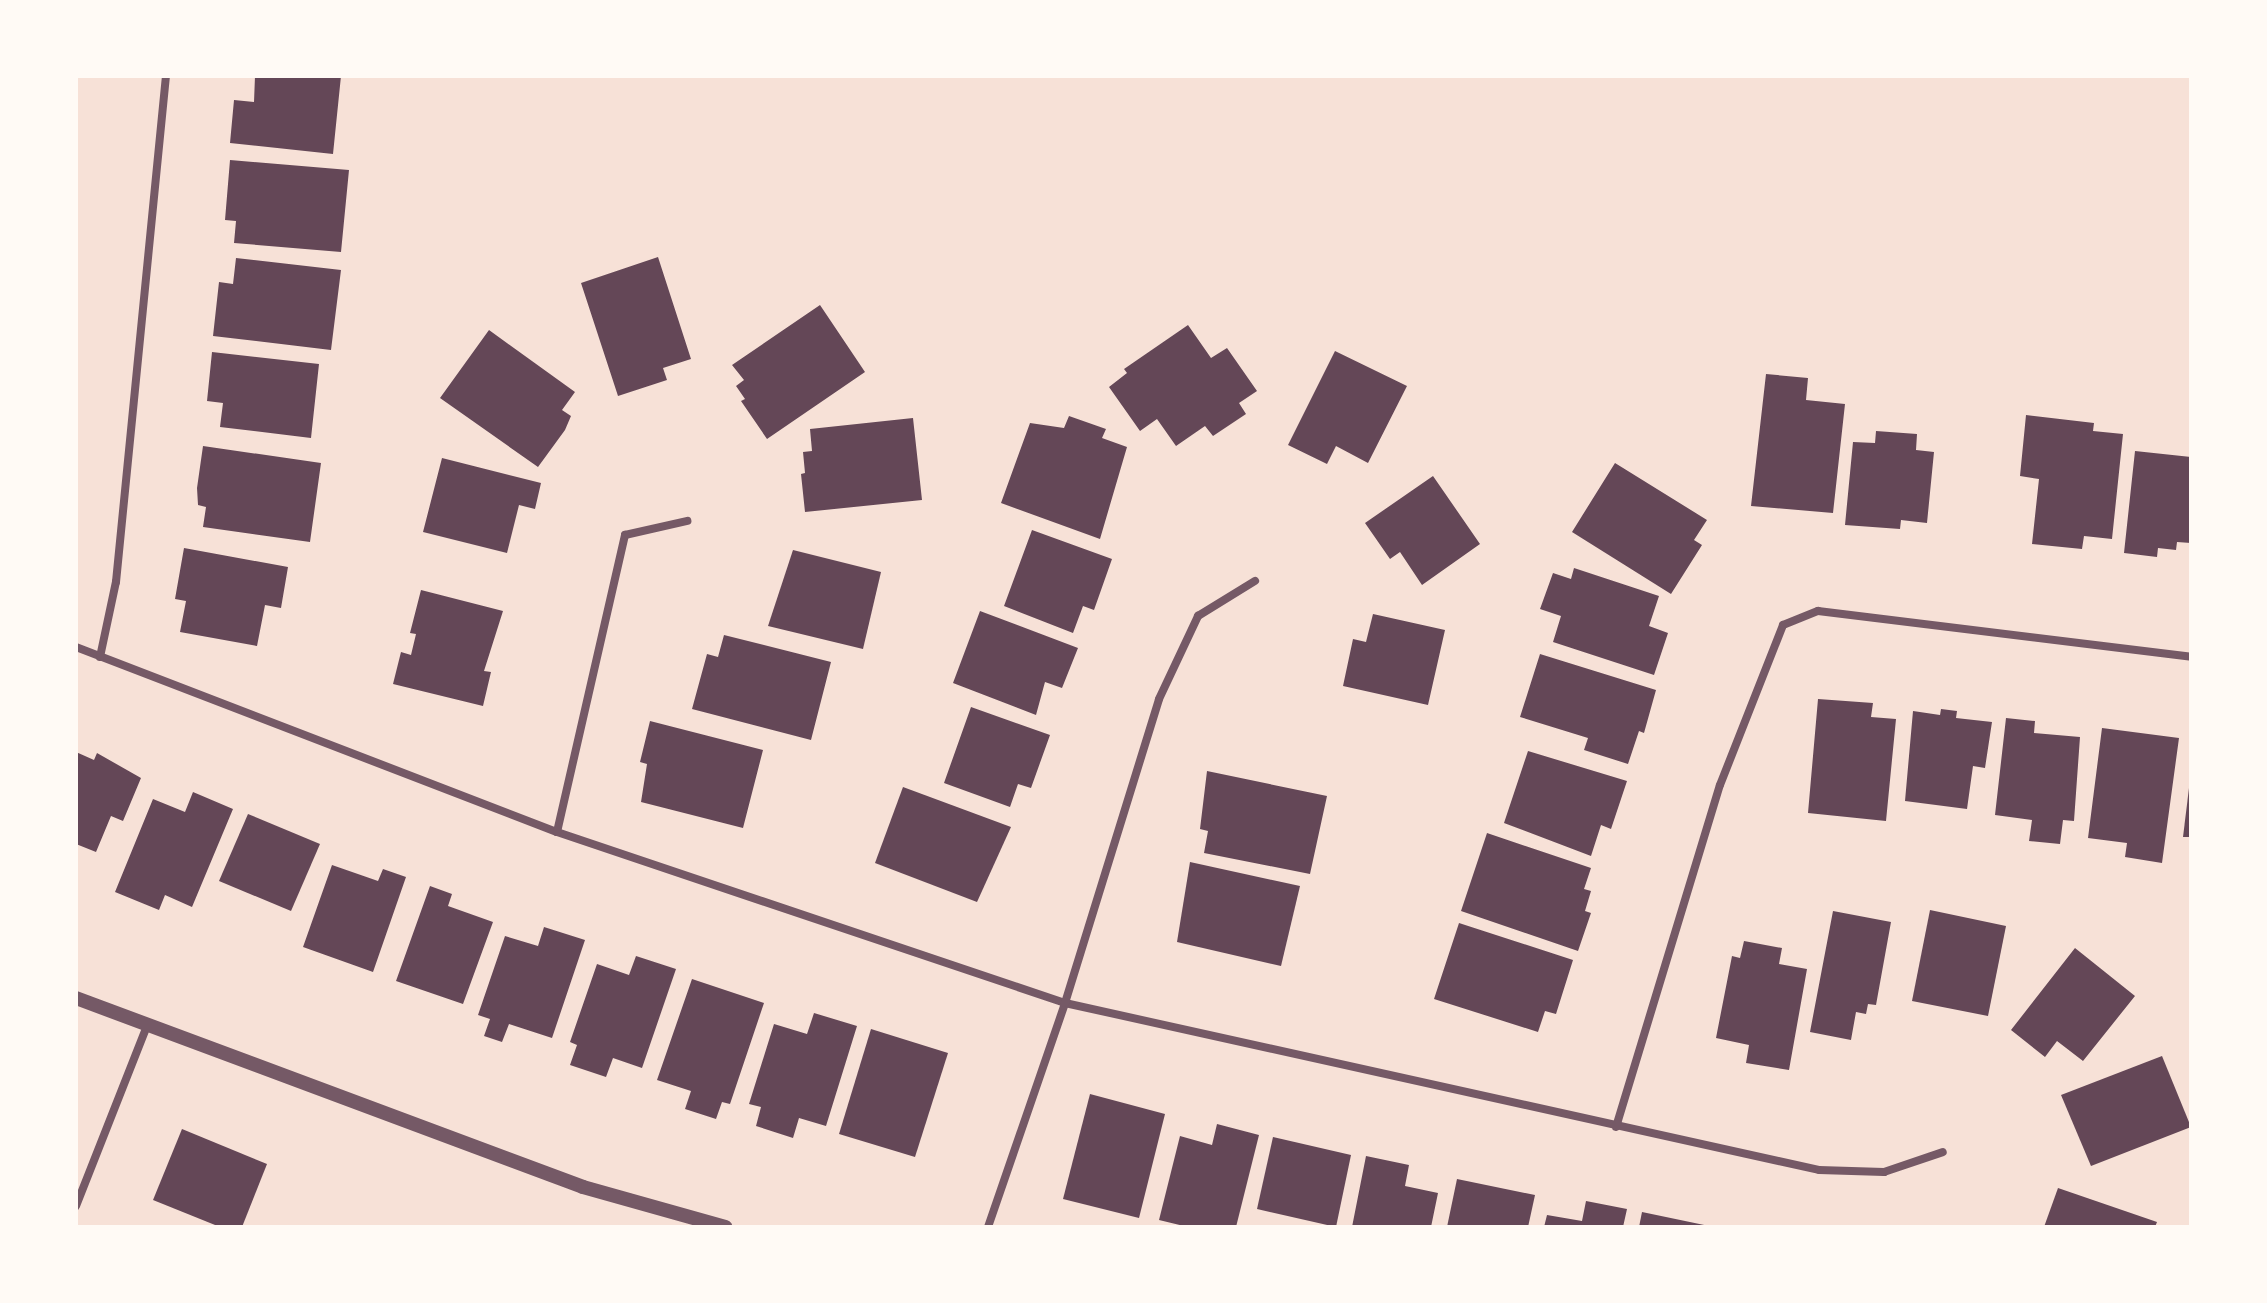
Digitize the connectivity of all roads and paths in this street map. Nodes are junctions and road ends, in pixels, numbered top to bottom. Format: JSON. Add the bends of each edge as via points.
{"nodes":[{"id":1,"x":166,"y":76,"type":"edge"},
{"id":2,"x":687,"y":521,"type":"dead end"},
{"id":3,"x":1255,"y":581,"type":"dead end"},
{"id":4,"x":76,"y":647,"type":"edge"},
{"id":5,"x":100,"y":657,"type":"junction"},
{"id":6,"x":2191,"y":657,"type":"edge"},
{"id":7,"x":557,"y":832,"type":"junction"},
{"id":8,"x":76,"y":998,"type":"edge"},
{"id":9,"x":1065,"y":1003,"type":"junction"},
{"id":10,"x":147,"y":1026,"type":"junction"},
{"id":11,"x":1616,"y":1127,"type":"junction"},
{"id":12,"x":1943,"y":1152,"type":"dead end"},
{"id":13,"x":76,"y":1206,"type":"edge"},
{"id":14,"x":725,"y":1227,"type":"edge"},
{"id":15,"x":988,"y":1227,"type":"edge"}],
"edges":[{"from":1,"to":5,"type":"street","via":[[116,582]]},
{"from":2,"to":7,"type":"street","via":[[625,535]]},
{"from":3,"to":9,"type":"street","via":[[1198,616],[1159,699]]},
{"from":4,"to":5,"type":"street"},
{"from":5,"to":7,"type":"street"},
{"from":6,"to":11,"type":"street","via":[[1818,611],[1783,625],[1720,785]]},
{"from":7,"to":9,"type":"street"},
{"from":8,"to":10,"type":"street"},
{"from":9,"to":11,"type":"street"},
{"from":9,"to":15,"type":"street"},
{"from":10,"to":13,"type":"street"},
{"from":10,"to":14,"type":"street","via":[[583,1187]]},
{"from":11,"to":12,"type":"street","via":[[1819,1170],[1884,1172]]}]}
